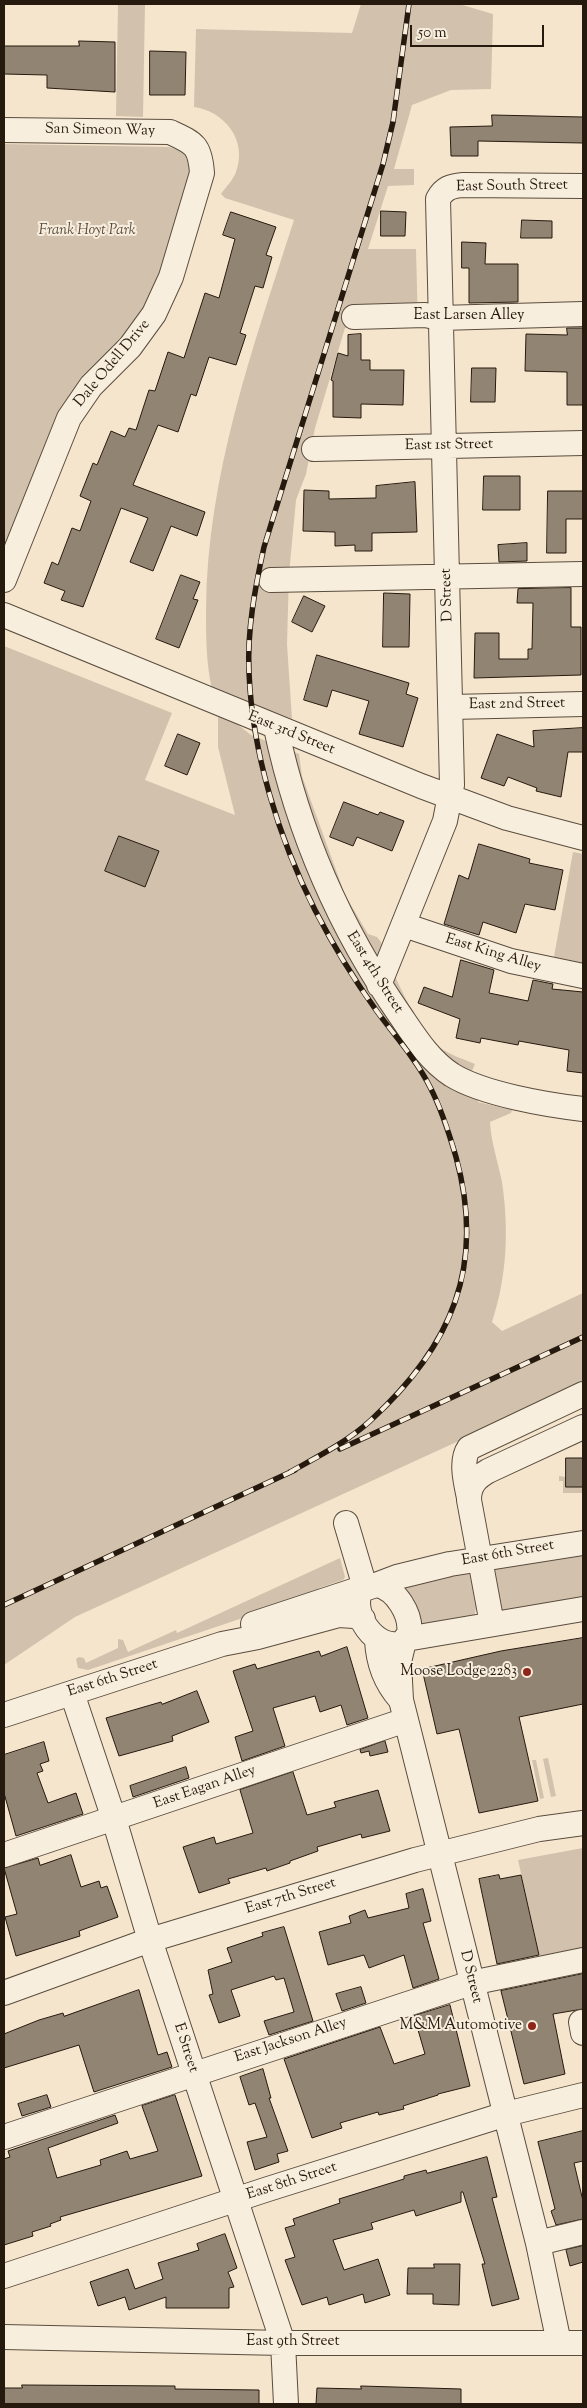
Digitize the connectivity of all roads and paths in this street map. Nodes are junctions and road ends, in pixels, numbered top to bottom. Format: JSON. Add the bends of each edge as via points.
{"nodes":[{"id":1,"x":4,"y":130,"type":"edge"},
{"id":2,"x":194,"y":144,"type":"joint"},
{"id":3,"x":583,"y":186,"type":"edge"},
{"id":4,"x":442,"y":192,"type":"joint"},
{"id":5,"x":583,"y":314,"type":"edge"},
{"id":6,"x":354,"y":317,"type":"dead end"},
{"id":7,"x":440,"y":318,"type":"junction"},
{"id":8,"x":583,"y":443,"type":"edge"},
{"id":9,"x":444,"y":446,"type":"junction"},
{"id":10,"x":314,"y":449,"type":"dead end"},
{"id":11,"x":583,"y":574,"type":"edge"},
{"id":12,"x":448,"y":578,"type":"junction"},
{"id":13,"x":4,"y":580,"type":"edge"},
{"id":14,"x":271,"y":580,"type":"dead end"},
{"id":15,"x":4,"y":615,"type":"edge"},
{"id":16,"x":583,"y":704,"type":"edge"},
{"id":17,"x":451,"y":707,"type":"junction"},
{"id":18,"x":276,"y":728,"type":"junction"},
{"id":19,"x":451,"y":798,"type":"junction"},
{"id":20,"x":583,"y":838,"type":"edge"},
{"id":21,"x":404,"y":925,"type":"junction"},
{"id":22,"x":583,"y":976,"type":"edge"},
{"id":23,"x":379,"y":985,"type":"junction"},
{"id":24,"x":583,"y":1109,"type":"edge"},
{"id":25,"x":583,"y":1394,"type":"edge"},
{"id":26,"x":583,"y":1427,"type":"edge"},
{"id":27,"x":469,"y":1500,"type":"junction"},
{"id":28,"x":346,"y":1523,"type":"dead end"},
{"id":29,"x":583,"y":1543,"type":"edge"},
{"id":30,"x":479,"y":1559,"type":"junction"},
{"id":31,"x":370,"y":1586,"type":"junction"},
{"id":32,"x":583,"y":1608,"type":"edge"},
{"id":33,"x":363,"y":1619,"type":"junction"},
{"id":34,"x":492,"y":1624,"type":"junction"},
{"id":35,"x":377,"y":1640,"type":"junction"},
{"id":36,"x":405,"y":1640,"type":"junction"},
{"id":37,"x":222,"y":1644,"type":"junction"},
{"id":38,"x":72,"y":1693,"type":"junction"},
{"id":39,"x":404,"y":1710,"type":"junction"},
{"id":40,"x":4,"y":1715,"type":"edge"},
{"id":41,"x":114,"y":1819,"type":"junction"},
{"id":42,"x":583,"y":1823,"type":"edge"},
{"id":43,"x":439,"y":1854,"type":"junction"},
{"id":44,"x":4,"y":1855,"type":"edge"},
{"id":45,"x":150,"y":1940,"type":"junction"},
{"id":46,"x":583,"y":1960,"type":"edge"},
{"id":47,"x":471,"y":1983,"type":"junction"},
{"id":48,"x":4,"y":1993,"type":"edge"},
{"id":49,"x":194,"y":2073,"type":"junction"},
{"id":50,"x":583,"y":2096,"type":"edge"},
{"id":51,"x":506,"y":2114,"type":"junction"},
{"id":52,"x":4,"y":2137,"type":"edge"},
{"id":53,"x":237,"y":2200,"type":"junction"},
{"id":54,"x":583,"y":2232,"type":"edge"},
{"id":55,"x":538,"y":2243,"type":"junction"},
{"id":56,"x":4,"y":2276,"type":"edge"},
{"id":57,"x":4,"y":2337,"type":"edge"},
{"id":58,"x":283,"y":2343,"type":"junction"},
{"id":59,"x":559,"y":2343,"type":"junction"},
{"id":60,"x":583,"y":2343,"type":"edge"},
{"id":61,"x":286,"y":2404,"type":"edge"}],
"edges":[{"from":1,"to":2,"type":"street","name":"San Simeon Way","via":[[170,132]]},
{"from":2,"to":13,"type":"street","name":"Dale Odell Drive","via":[[201,156],[202,173],[171,277],[149,321],[130,347],[91,386],[69,418]]},
{"from":3,"to":4,"type":"street","name":"East South Street","via":[[463,185],[451,186]]},
{"from":4,"to":7,"type":"street","name":"D Street","via":[[438,208]]},
{"from":5,"to":7,"type":"street","name":"East Larsen Alley"},
{"from":6,"to":7,"type":"street","name":"East Larsen Alley"},
{"from":7,"to":9,"type":"street","name":"D Street"},
{"from":8,"to":9,"type":"street","name":"East 1st Street"},
{"from":9,"to":10,"type":"street","name":"East 1st Street"},
{"from":9,"to":12,"type":"street","name":"D Street"},
{"from":11,"to":12,"type":"street"},
{"from":12,"to":14,"type":"street"},
{"from":12,"to":17,"type":"street","name":"D Street"},
{"from":15,"to":18,"type":"street","name":"East 3rd Street"},
{"from":16,"to":17,"type":"street","name":"East 2nd Street"},
{"from":17,"to":19,"type":"street","name":"D Street"},
{"from":18,"to":19,"type":"street","name":"East 3rd Street"},
{"from":18,"to":23,"type":"street","name":"East 4th Street","via":[[286,774],[314,859],[333,903]]},
{"from":19,"to":20,"type":"street","name":"East 3rd Street","via":[[536,827]]},
{"from":19,"to":21,"type":"street","name":"D Street"},
{"from":21,"to":22,"type":"street","name":"East King Alley","via":[[511,961]]},
{"from":21,"to":23,"type":"street","name":"D Street"},
{"from":23,"to":24,"type":"street","name":"East 4th Street","via":[[431,1058],[453,1076],[518,1097]]},
{"from":25,"to":27,"type":"street","via":[[469,1448],[465,1453],[465,1465]]},
{"from":26,"to":27,"type":"street","via":[[482,1474],[471,1486]]},
{"from":27,"to":30,"type":"street"},
{"from":28,"to":31,"type":"street"},
{"from":29,"to":30,"type":"street","name":"East 6th Street"},
{"from":30,"to":31,"type":"street","name":"East 6th Street","via":[[404,1575]]},
{"from":30,"to":34,"type":"street"},
{"from":31,"to":33,"type":"street","via":[[358,1600]]},
{"from":31,"to":36,"type":"street","via":[[391,1592],[403,1608],[409,1622]]},
{"from":31,"to":37,"type":"street","name":"East 6th Street","via":[[254,1624]]},
{"from":32,"to":34,"type":"street"},
{"from":33,"to":35,"type":"street"},
{"from":33,"to":37,"type":"street","name":"East 6th Street","via":[[339,1615]]},
{"from":34,"to":36,"type":"street"},
{"from":35,"to":36,"type":"street","via":[[390,1645]]},
{"from":35,"to":39,"type":"street","name":"D Street","via":[[389,1687]]},
{"from":36,"to":39,"type":"street","name":"D Street","via":[[399,1662]]},
{"from":37,"to":38,"type":"street","name":"East 6th Street"},
{"from":38,"to":40,"type":"street","name":"East 6th Street"},
{"from":38,"to":41,"type":"street","name":"E Street"},
{"from":39,"to":41,"type":"street","name":"East Eagan Alley"},
{"from":39,"to":43,"type":"street","name":"D Street"},
{"from":41,"to":44,"type":"street","name":"East Eagan Alley"},
{"from":41,"to":45,"type":"street","name":"E Street"},
{"from":42,"to":43,"type":"street","name":"East 7th Street","via":[[539,1829]]},
{"from":43,"to":45,"type":"street","name":"East 7th Street"},
{"from":43,"to":47,"type":"street","name":"D Street"},
{"from":45,"to":48,"type":"street","name":"East 7th Street"},
{"from":45,"to":49,"type":"street","name":"E Street"},
{"from":46,"to":47,"type":"street","name":"East Jackson Alley"},
{"from":47,"to":49,"type":"street","name":"East Jackson Alley"},
{"from":47,"to":51,"type":"street","name":"D Street"},
{"from":49,"to":52,"type":"street","name":"East Jackson Alley"},
{"from":49,"to":53,"type":"street","name":"E Street"},
{"from":50,"to":51,"type":"street","name":"East 8th Street"},
{"from":51,"to":53,"type":"street","name":"East 8th Street"},
{"from":51,"to":55,"type":"street","name":"D Street"},
{"from":53,"to":56,"type":"street","name":"East 8th Street"},
{"from":53,"to":58,"type":"street","name":"E Street"},
{"from":54,"to":55,"type":"street"},
{"from":55,"to":59,"type":"street","name":"D Street"},
{"from":57,"to":58,"type":"street","name":"East 9th Street"},
{"from":58,"to":59,"type":"street","name":"East 9th Street"},
{"from":58,"to":61,"type":"street","name":"E Street"},
{"from":59,"to":60,"type":"street","name":"East 9th Street"}]}
